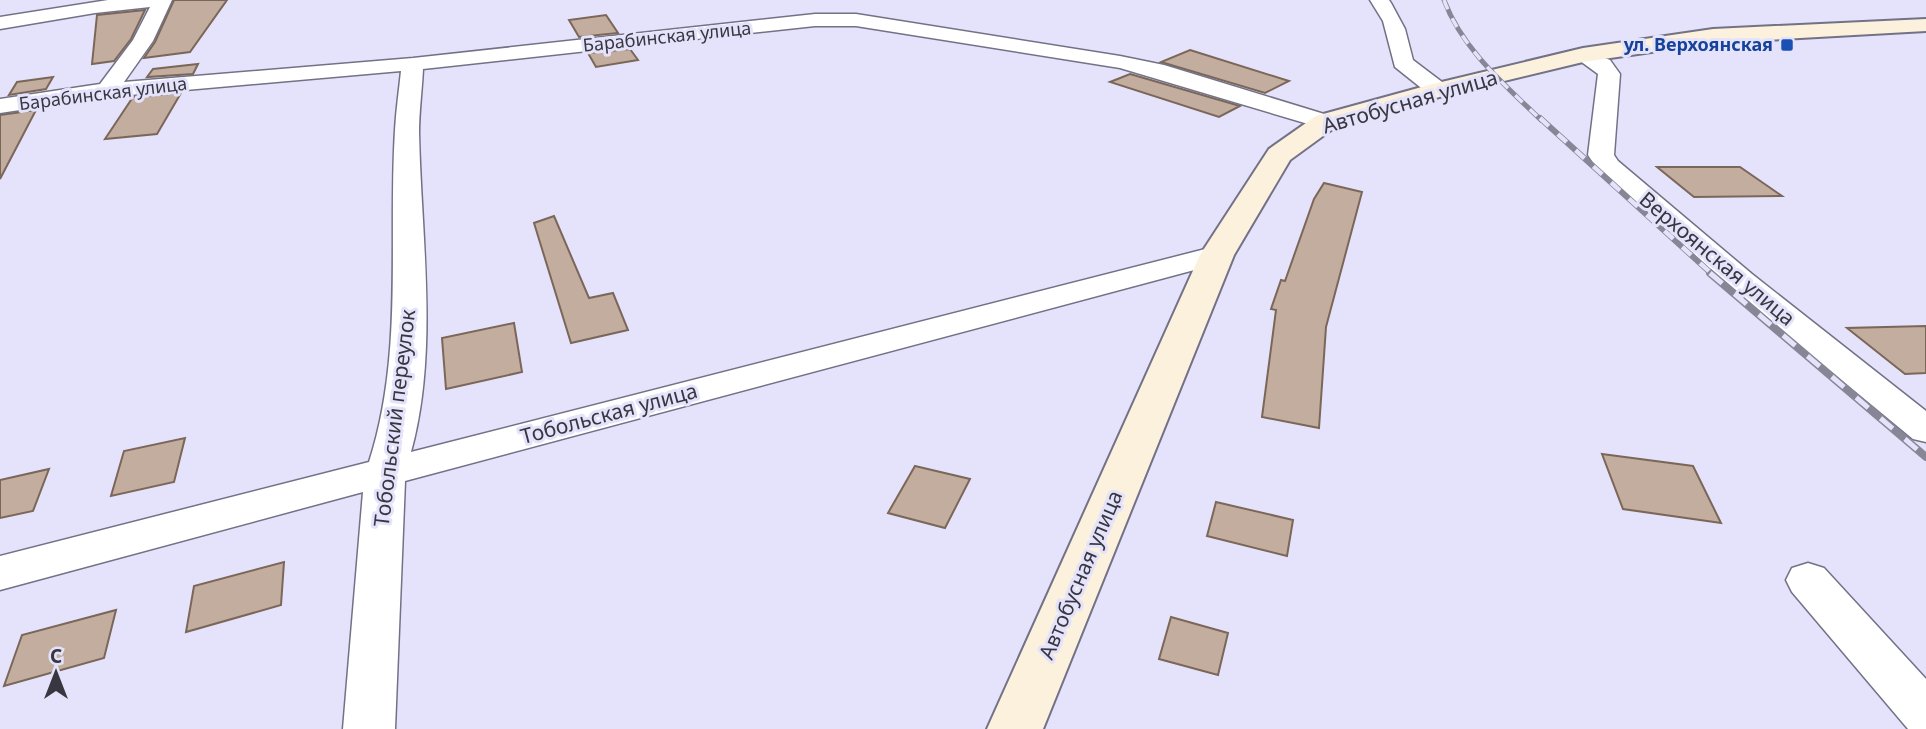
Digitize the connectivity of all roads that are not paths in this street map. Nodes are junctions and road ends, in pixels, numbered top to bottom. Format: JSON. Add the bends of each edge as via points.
{"nodes":[{"id":1,"x":163,"y":0,"type":"edge"},
{"id":2,"x":1379,"y":0,"type":"edge"},
{"id":3,"x":0,"y":23,"type":"edge"},
{"id":4,"x":1926,"y":25,"type":"edge"},
{"id":5,"x":1583,"y":55,"type":"junction"},
{"id":6,"x":413,"y":64,"type":"junction"},
{"id":7,"x":107,"y":90,"type":"junction"},
{"id":8,"x":1438,"y":90,"type":"junction"},
{"id":9,"x":0,"y":106,"type":"edge"},
{"id":10,"x":1325,"y":122,"type":"junction"},
{"id":11,"x":1217,"y":255,"type":"junction"},
{"id":12,"x":1926,"y":430,"type":"edge"},
{"id":13,"x":385,"y":473,"type":"junction"},
{"id":14,"x":0,"y":573,"type":"edge"},
{"id":15,"x":1808,"y":580,"type":"dead end"},
{"id":16,"x":1926,"y":713,"type":"edge"},
{"id":17,"x":369,"y":729,"type":"edge"},
{"id":18,"x":1015,"y":729,"type":"edge"}],
"edges":[{"from":1,"to":3,"type":"street"},
{"from":1,"to":7,"type":"street","via":[[143,41]]},
{"from":2,"to":8,"type":"street","via":[[1399,36],[1403,62]]},
{"from":4,"to":5,"type":"street","name":"Автобусная улица","via":[[1713,36]]},
{"from":5,"to":8,"type":"street","name":"Автобусная улица"},
{"from":5,"to":12,"type":"street","name":"Верхоянская улица","via":[[1609,74],[1601,155],[1609,167]]},
{"from":6,"to":7,"type":"street","name":"Барабинская улица"},
{"from":6,"to":10,"type":"street","name":"Барабинская улица","via":[[801,21],[856,20],[1121,62]]},
{"from":6,"to":13,"type":"street","name":"Тобольский переулок","via":[[407,130],[410,325],[399,427]]},
{"from":7,"to":9,"type":"street","name":"Барабинская улица"},
{"from":8,"to":10,"type":"street","name":"Автобусная улица"},
{"from":10,"to":11,"type":"street","name":"Автобусная улица","via":[[1279,155]]},
{"from":11,"to":13,"type":"street","name":"Тобольская улица"},
{"from":11,"to":18,"type":"street","name":"Автобусная улица"},
{"from":13,"to":14,"type":"street","name":"Тобольская улица"},
{"from":13,"to":17,"type":"street","name":"Тобольский переулок"},
{"from":15,"to":16,"type":"street"}]}
